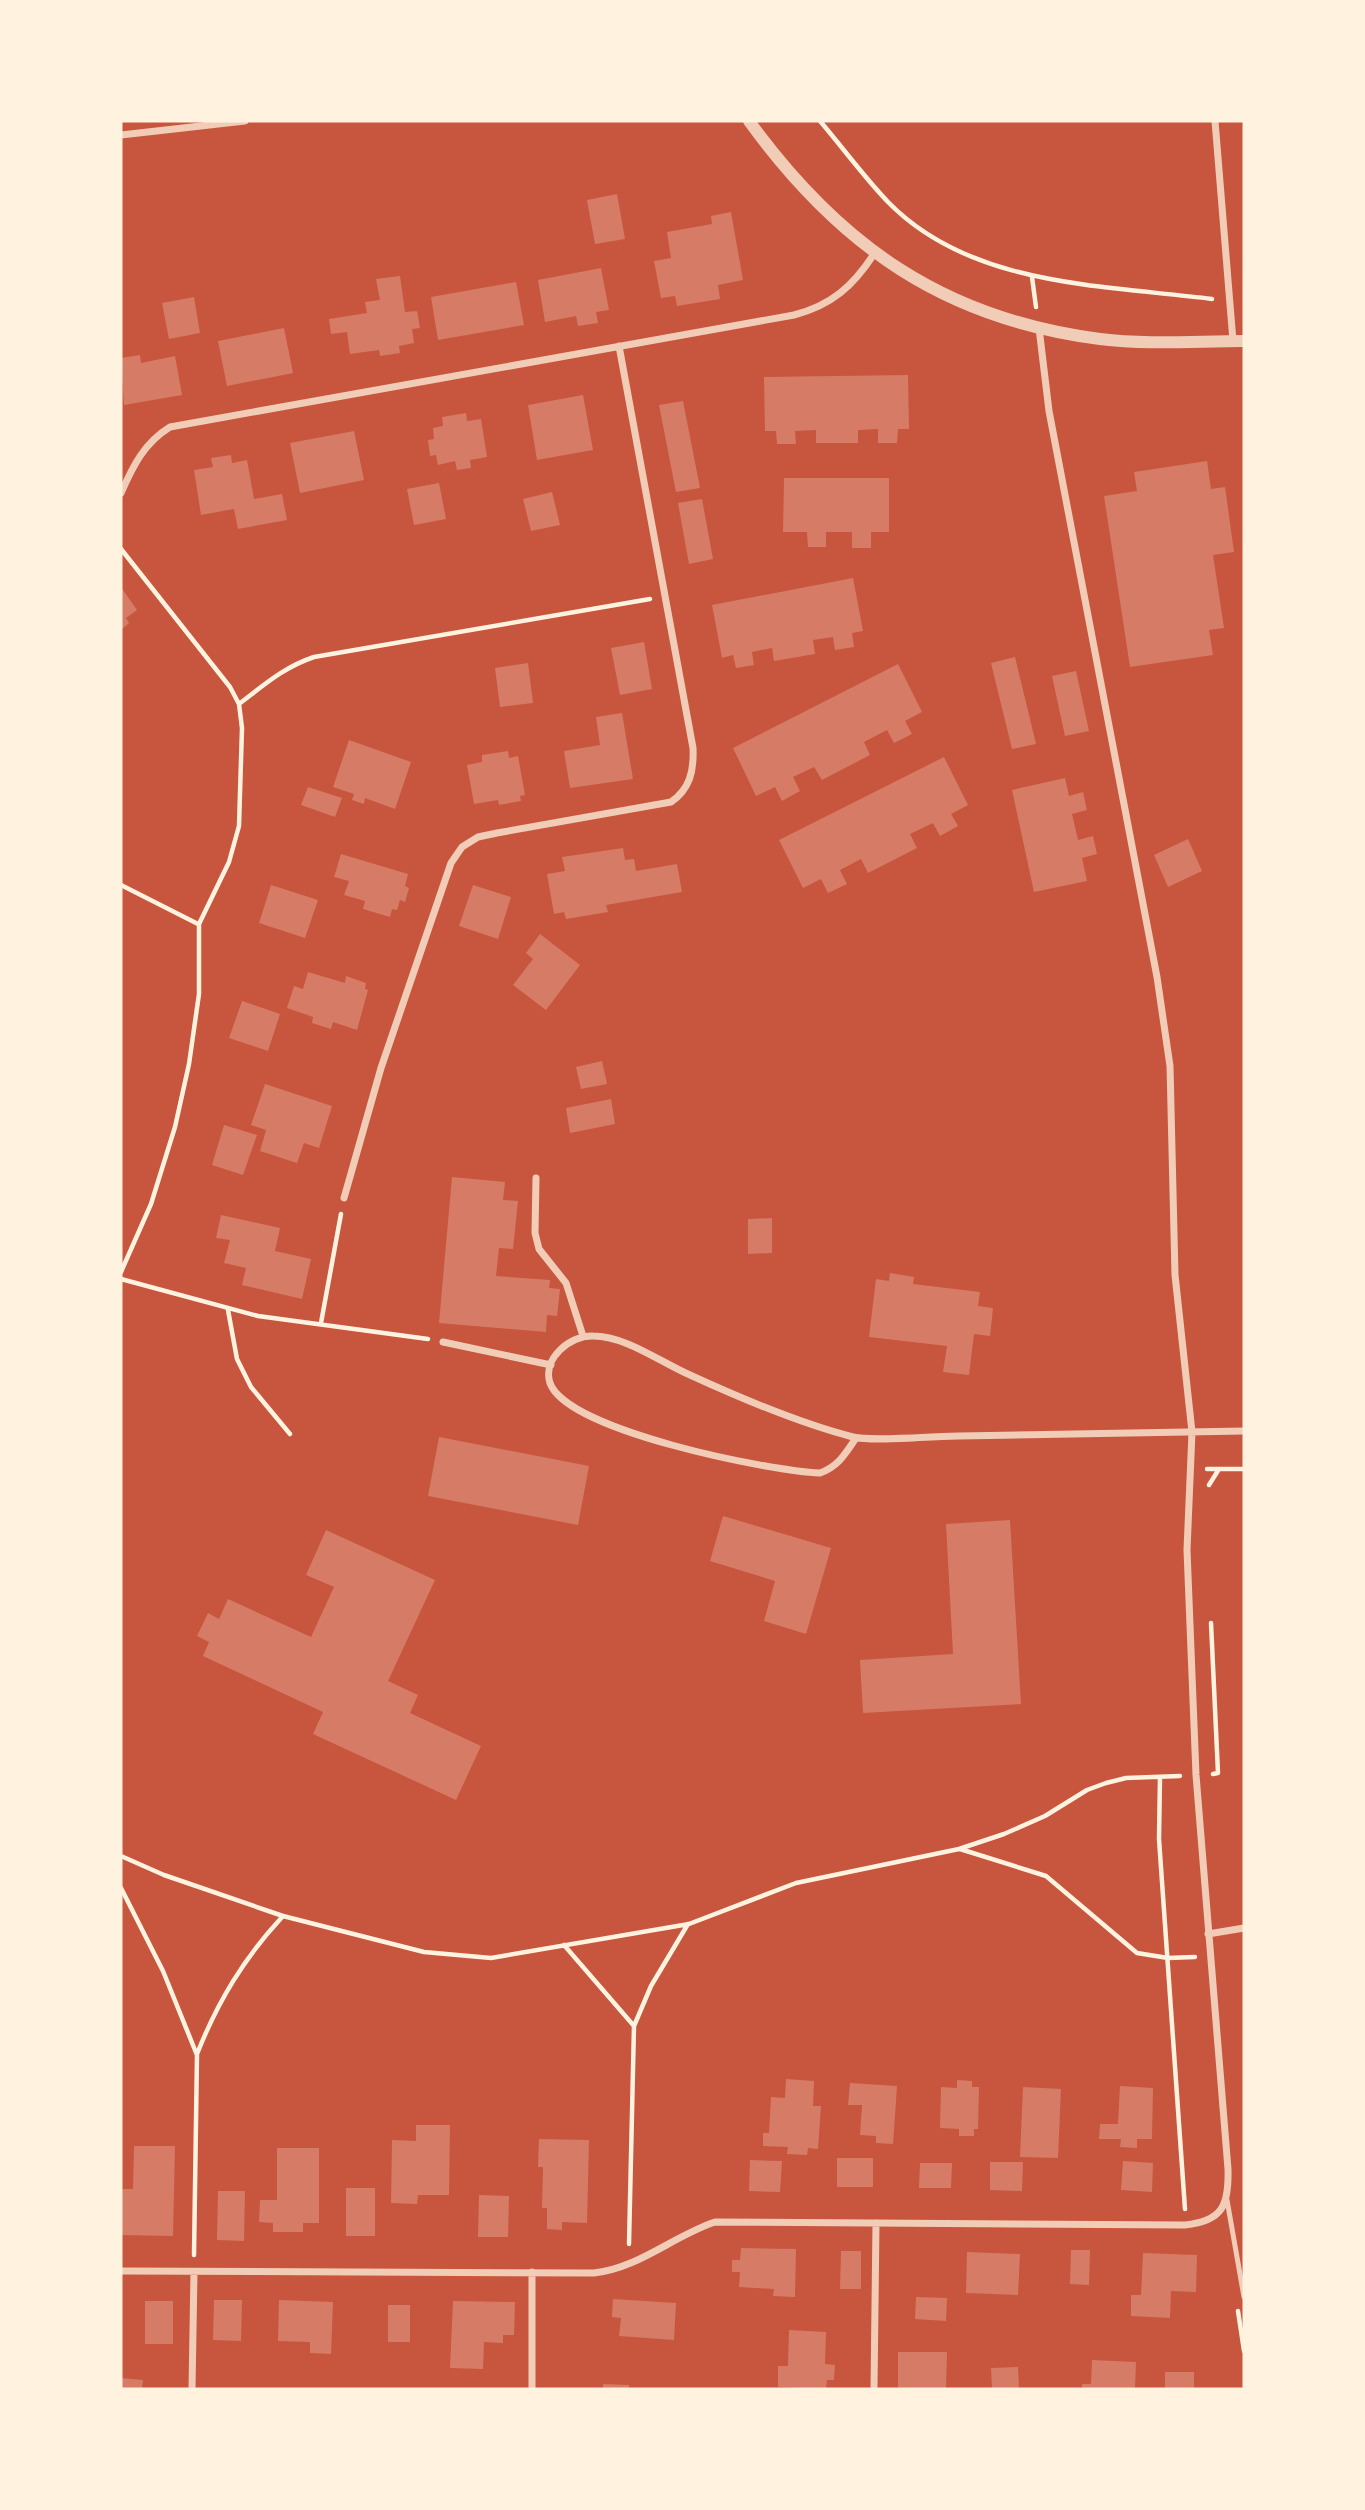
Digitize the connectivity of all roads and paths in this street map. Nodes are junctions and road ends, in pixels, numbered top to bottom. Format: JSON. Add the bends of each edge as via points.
{"nodes":[{"id":1,"x":245,"y":121,"type":"edge"},
{"id":2,"x":749,"y":121,"type":"edge"},
{"id":3,"x":820,"y":121,"type":"edge"},
{"id":4,"x":1215,"y":121,"type":"edge"},
{"id":5,"x":121,"y":135,"type":"edge"},
{"id":6,"x":874,"y":254,"type":"junction"},
{"id":7,"x":1228,"y":301,"type":"junction"},
{"id":8,"x":1039,"y":327,"type":"junction"},
{"id":9,"x":1239,"y":341,"type":"edge"},
{"id":10,"x":620,"y":346,"type":"junction"},
{"id":11,"x":121,"y":493,"type":"edge"},
{"id":12,"x":121,"y":549,"type":"edge"},
{"id":13,"x":664,"y":596,"type":"junction"},
{"id":14,"x":239,"y":704,"type":"junction"},
{"id":15,"x":121,"y":885,"type":"edge"},
{"id":16,"x":199,"y":924,"type":"junction"},
{"id":17,"x":536,"y":1178,"type":"dead end"},
{"id":18,"x":344,"y":1198,"type":"joint"},
{"id":19,"x":121,"y":1272,"type":"edge"},
{"id":20,"x":121,"y":1279,"type":"edge"},
{"id":21,"x":228,"y":1310,"type":"junction"},
{"id":22,"x":321,"y":1323,"type":"junction"},
{"id":23,"x":583,"y":1336,"type":"junction"},
{"id":24,"x":443,"y":1342,"type":"joint"},
{"id":25,"x":551,"y":1365,"type":"junction"},
{"id":26,"x":1244,"y":1431,"type":"edge"},
{"id":27,"x":1192,"y":1432,"type":"junction"},
{"id":28,"x":290,"y":1434,"type":"dead end"},
{"id":29,"x":856,"y":1438,"type":"junction"},
{"id":30,"x":1244,"y":1468,"type":"edge"},
{"id":31,"x":1190,"y":1469,"type":"junction"},
{"id":32,"x":1196,"y":1775,"type":"junction"},
{"id":33,"x":1160,"y":1777,"type":"junction"},
{"id":34,"x":960,"y":1849,"type":"junction"},
{"id":35,"x":121,"y":1856,"type":"edge"},
{"id":36,"x":121,"y":1888,"type":"edge"},
{"id":37,"x":283,"y":1916,"type":"junction"},
{"id":38,"x":689,"y":1924,"type":"junction"},
{"id":39,"x":1244,"y":1928,"type":"edge"},
{"id":40,"x":1208,"y":1934,"type":"junction"},
{"id":41,"x":564,"y":1945,"type":"junction"},
{"id":42,"x":1208,"y":1956,"type":"junction"},
{"id":43,"x":1168,"y":1958,"type":"junction"},
{"id":44,"x":634,"y":2026,"type":"junction"},
{"id":45,"x":197,"y":2055,"type":"junction"},
{"id":46,"x":1226,"y":2197,"type":"junction"},
{"id":47,"x":876,"y":2223,"type":"junction"},
{"id":48,"x":1185,"y":2225,"type":"junction"},
{"id":49,"x":628,"y":2266,"type":"junction"},
{"id":50,"x":121,"y":2272,"type":"edge"},
{"id":51,"x":194,"y":2272,"type":"junction"},
{"id":52,"x":532,"y":2272,"type":"junction"},
{"id":53,"x":1244,"y":2297,"type":"edge"},
{"id":54,"x":192,"y":2389,"type":"edge"},
{"id":55,"x":532,"y":2389,"type":"edge"},
{"id":56,"x":874,"y":2389,"type":"edge"}],
"edges":[{"from":1,"to":5,"type":"street"},
{"from":2,"to":6,"type":"street","via":[[793,180]]},
{"from":3,"to":7,"type":"path","via":[[889,203],[942,243],[1032,277]]},
{"from":4,"to":7,"type":"street"},
{"from":6,"to":8,"type":"street","via":[[923,285],[977,309]]},
{"from":6,"to":10,"type":"street","via":[[850,286],[816,309]]},
{"from":7,"to":9,"type":"street"},
{"from":8,"to":9,"type":"street","via":[[1101,339]]},
{"from":8,"to":27,"type":"street","via":[[1049,411],[1165,1023],[1175,1275]]},
{"from":10,"to":11,"type":"street","via":[[170,427],[142,451]]},
{"from":10,"to":13,"type":"street"},
{"from":12,"to":14,"type":"path"},
{"from":13,"to":14,"type":"path","via":[[314,657],[293,664]]},
{"from":13,"to":18,"type":"street","via":[[693,748],[688,785],[680,796],[659,806],[497,833],[462,847],[443,882],[405,994]]},
{"from":14,"to":16,"type":"path","via":[[239,826],[229,862]]},
{"from":15,"to":16,"type":"path"},
{"from":16,"to":19,"type":"path","via":[[199,994],[183,1091],[150,1204]]},
{"from":17,"to":23,"type":"street","via":[[535,1233],[540,1250],[566,1283]]},
{"from":18,"to":22,"type":"path"},
{"from":20,"to":21,"type":"path"},
{"from":21,"to":22,"type":"path"},
{"from":21,"to":28,"type":"path","via":[[237,1359],[251,1387]]},
{"from":22,"to":24,"type":"path"},
{"from":23,"to":25,"type":"street","via":[[558,1352]]},
{"from":23,"to":29,"type":"street","via":[[612,1338],[732,1394]]},
{"from":24,"to":25,"type":"street"},
{"from":25,"to":29,"type":"street","via":[[549,1378],[562,1401],[713,1458],[820,1473],[833,1468]]},
{"from":26,"to":27,"type":"street"},
{"from":27,"to":29,"type":"street"},
{"from":27,"to":31,"type":"street"},
{"from":30,"to":31,"type":"path"},
{"from":31,"to":32,"type":"street","via":[[1187,1549]]},
{"from":32,"to":33,"type":"path"},
{"from":32,"to":40,"type":"street"},
{"from":33,"to":34,"type":"path","via":[[1126,1778],[1087,1790],[1025,1826]]},
{"from":33,"to":43,"type":"path","via":[[1159,1839]]},
{"from":34,"to":38,"type":"path","via":[[796,1883]]},
{"from":34,"to":43,"type":"path","via":[[1046,1876],[1137,1953]]},
{"from":35,"to":37,"type":"path"},
{"from":36,"to":45,"type":"path","via":[[163,1971]]},
{"from":37,"to":41,"type":"path","via":[[457,1957],[491,1958]]},
{"from":37,"to":45,"type":"path","via":[[227,1986]]},
{"from":38,"to":41,"type":"path"},
{"from":38,"to":44,"type":"path","via":[[651,1986]]},
{"from":39,"to":40,"type":"street"},
{"from":40,"to":42,"type":"street"},
{"from":41,"to":44,"type":"path"},
{"from":42,"to":43,"type":"path"},
{"from":42,"to":46,"type":"street","via":[[1228,2169]]},
{"from":43,"to":48,"type":"path"},
{"from":44,"to":49,"type":"path"},
{"from":45,"to":51,"type":"path"},
{"from":46,"to":48,"type":"street","via":[[1213,2219]]},
{"from":46,"to":53,"type":"lane"},
{"from":47,"to":48,"type":"street"},
{"from":47,"to":49,"type":"street","via":[[715,2222],[695,2228]]},
{"from":47,"to":56,"type":"street"},
{"from":49,"to":52,"type":"street","via":[[594,2273]]},
{"from":50,"to":51,"type":"street"},
{"from":51,"to":52,"type":"street"},
{"from":51,"to":54,"type":"street"},
{"from":52,"to":55,"type":"street"}]}
